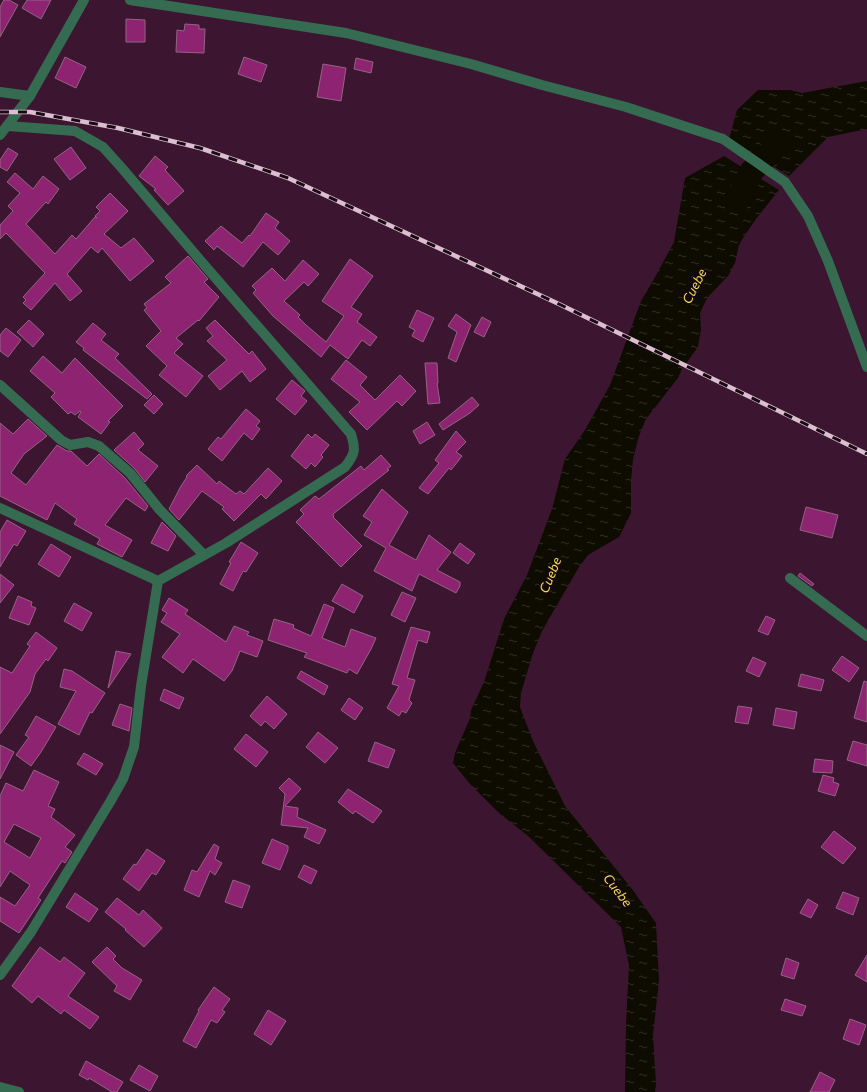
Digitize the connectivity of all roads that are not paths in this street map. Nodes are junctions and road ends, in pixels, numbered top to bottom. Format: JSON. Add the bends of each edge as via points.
{"nodes":[{"id":1,"x":84,"y":0,"type":"edge"},
{"id":2,"x":130,"y":0,"type":"edge"},
{"id":3,"x":0,"y":92,"type":"edge"},
{"id":4,"x":30,"y":96,"type":"junction"},
{"id":5,"x":8,"y":126,"type":"junction"},
{"id":6,"x":0,"y":135,"type":"edge"},
{"id":7,"x":867,"y":367,"type":"edge"},
{"id":8,"x":0,"y":385,"type":"edge"},
{"id":9,"x":0,"y":508,"type":"edge"},
{"id":10,"x":204,"y":555,"type":"junction"},
{"id":11,"x":790,"y":578,"type":"dead end"},
{"id":12,"x":158,"y":581,"type":"junction"},
{"id":13,"x":867,"y":636,"type":"edge"},
{"id":14,"x":0,"y":975,"type":"edge"},
{"id":15,"x":0,"y":1087,"type":"edge"},
{"id":16,"x":19,"y":1092,"type":"edge"}],
"edges":[{"from":1,"to":4,"type":"street"},
{"from":2,"to":7,"type":"street","via":[[346,33],[626,107],[723,139],[785,182],[808,216],[828,261]]},
{"from":3,"to":4,"type":"street"},
{"from":4,"to":5,"type":"street"},
{"from":5,"to":6,"type":"street"},
{"from":5,"to":10,"type":"street","via":[[75,131],[103,147],[352,434],[355,446],[353,456],[345,467]]},
{"from":8,"to":10,"type":"street","via":[[61,440],[70,445],[88,442],[99,446],[130,473],[159,509]]},
{"from":9,"to":12,"type":"street"},
{"from":10,"to":12,"type":"street"},
{"from":11,"to":13,"type":"street"},
{"from":12,"to":14,"type":"street","via":[[134,747],[123,779],[31,932]]},
{"from":15,"to":16,"type":"street"}]}
